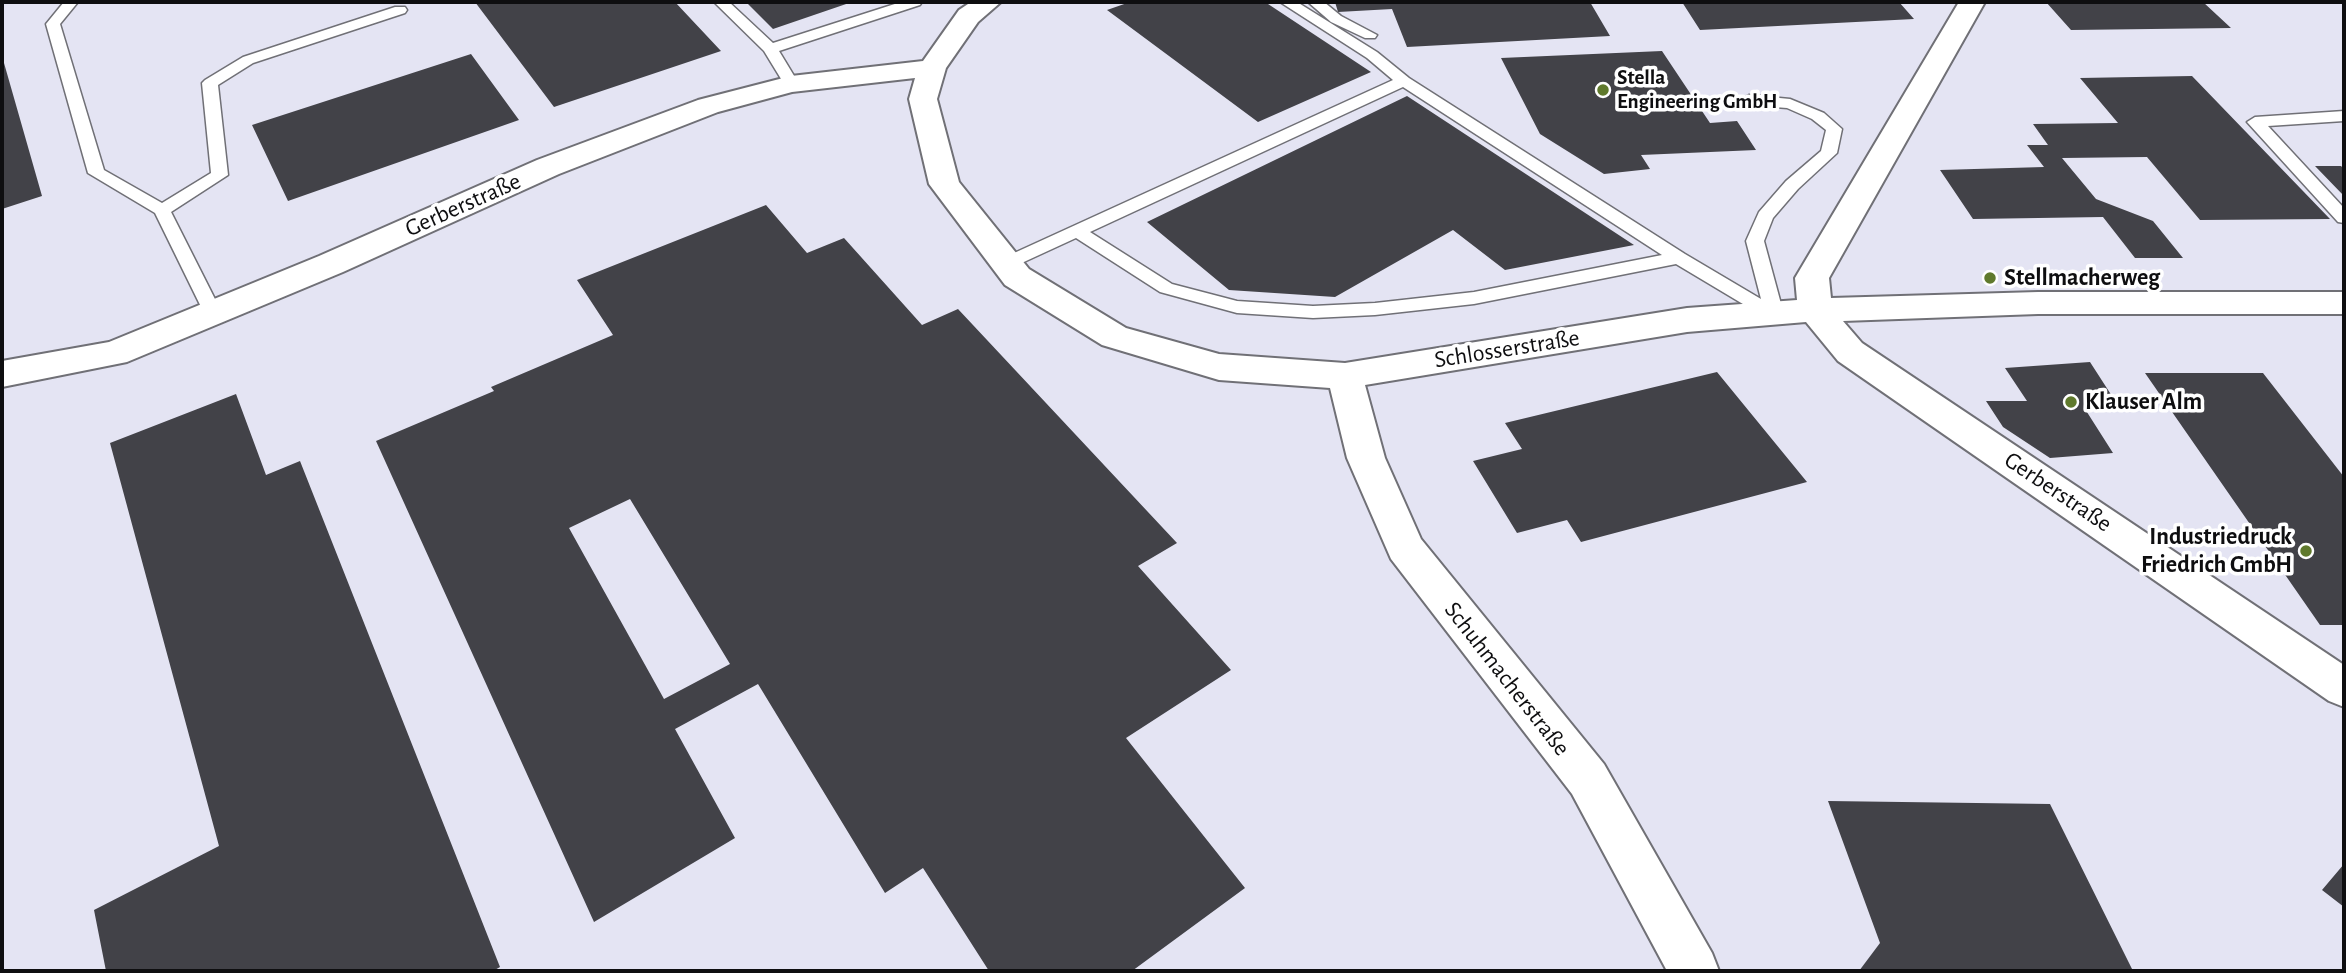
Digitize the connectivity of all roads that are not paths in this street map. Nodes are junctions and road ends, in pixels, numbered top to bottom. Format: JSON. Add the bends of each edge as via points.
{"nodes":[{"id":1,"x":71,"y":2,"type":"edge"},
{"id":2,"x":721,"y":2,"type":"edge"},
{"id":3,"x":915,"y":2,"type":"edge"},
{"id":4,"x":988,"y":2,"type":"edge"},
{"id":5,"x":1287,"y":2,"type":"edge"},
{"id":6,"x":1315,"y":2,"type":"edge"},
{"id":7,"x":1972,"y":2,"type":"edge"},
{"id":8,"x":400,"y":10,"type":"dead end"},
{"id":9,"x":1370,"y":35,"type":"dead end"},
{"id":10,"x":770,"y":49,"type":"junction"},
{"id":11,"x":932,"y":68,"type":"junction"},
{"id":12,"x":1404,"y":81,"type":"junction"},
{"id":13,"x":791,"y":84,"type":"junction"},
{"id":14,"x":1749,"y":100,"type":"dead end"},
{"id":15,"x":2344,"y":116,"type":"edge"},
{"id":16,"x":162,"y":210,"type":"junction"},
{"id":17,"x":2344,"y":218,"type":"edge"},
{"id":18,"x":1077,"y":231,"type":"junction"},
{"id":19,"x":1679,"y":258,"type":"junction"},
{"id":20,"x":1007,"y":263,"type":"junction"},
{"id":21,"x":2344,"y":303,"type":"edge"},
{"id":22,"x":1815,"y":310,"type":"junction"},
{"id":23,"x":213,"y":313,"type":"junction"},
{"id":24,"x":1775,"y":315,"type":"junction"},
{"id":25,"x":2,"y":374,"type":"edge"},
{"id":26,"x":1345,"y":376,"type":"junction"},
{"id":27,"x":2344,"y":688,"type":"edge"},
{"id":28,"x":1694,"y":971,"type":"edge"}],
"edges":[{"from":1,"to":16,"type":"lane","via":[[53,24],[96,173]]},
{"from":2,"to":10,"type":"lane"},
{"from":3,"to":10,"type":"lane"},
{"from":4,"to":11,"type":"street","name":"Schlosserstraße","via":[[968,16]]},
{"from":5,"to":12,"type":"lane","via":[[1372,55]]},
{"from":6,"to":9,"type":"lane","via":[[1336,19]]},
{"from":7,"to":22,"type":"street","via":[[1812,278]]},
{"from":8,"to":16,"type":"lane","via":[[248,60],[210,83],[220,175]]},
{"from":10,"to":13,"type":"lane"},
{"from":11,"to":13,"type":"street","name":"Gerberstraße"},
{"from":11,"to":20,"type":"street","name":"Schlosserstraße","via":[[923,99],[944,184]]},
{"from":12,"to":18,"type":"lane"},
{"from":12,"to":19,"type":"lane"},
{"from":13,"to":23,"type":"street","name":"Gerberstraße","via":[[708,106],[548,167]]},
{"from":14,"to":24,"type":"lane","via":[[1790,104],[1818,116],[1833,129],[1829,153],[1765,216],[1755,241]]},
{"from":15,"to":17,"type":"lane","via":[[2255,122]]},
{"from":16,"to":23,"type":"lane"},
{"from":18,"to":19,"type":"lane","via":[[1166,288],[1237,307],[1313,312],[1474,298]]},
{"from":18,"to":20,"type":"lane"},
{"from":19,"to":24,"type":"lane"},
{"from":20,"to":26,"type":"street","name":"Schlosserstraße","via":[[1017,277],[1114,337],[1219,367]]},
{"from":21,"to":22,"type":"street","name":"Schlosserstraße","via":[[2038,303]]},
{"from":22,"to":24,"type":"street","name":"Schlosserstraße"},
{"from":22,"to":27,"type":"street","name":"Gerberstraße","via":[[1850,352]]},
{"from":23,"to":25,"type":"street","name":"Gerberstraße","via":[[115,353]]},
{"from":24,"to":26,"type":"street","name":"Schlosserstraße","via":[[1687,320]]},
{"from":26,"to":28,"type":"street","name":"Schuhmacherstraße","via":[[1366,458],[1405,548],[1588,779]]}]}
